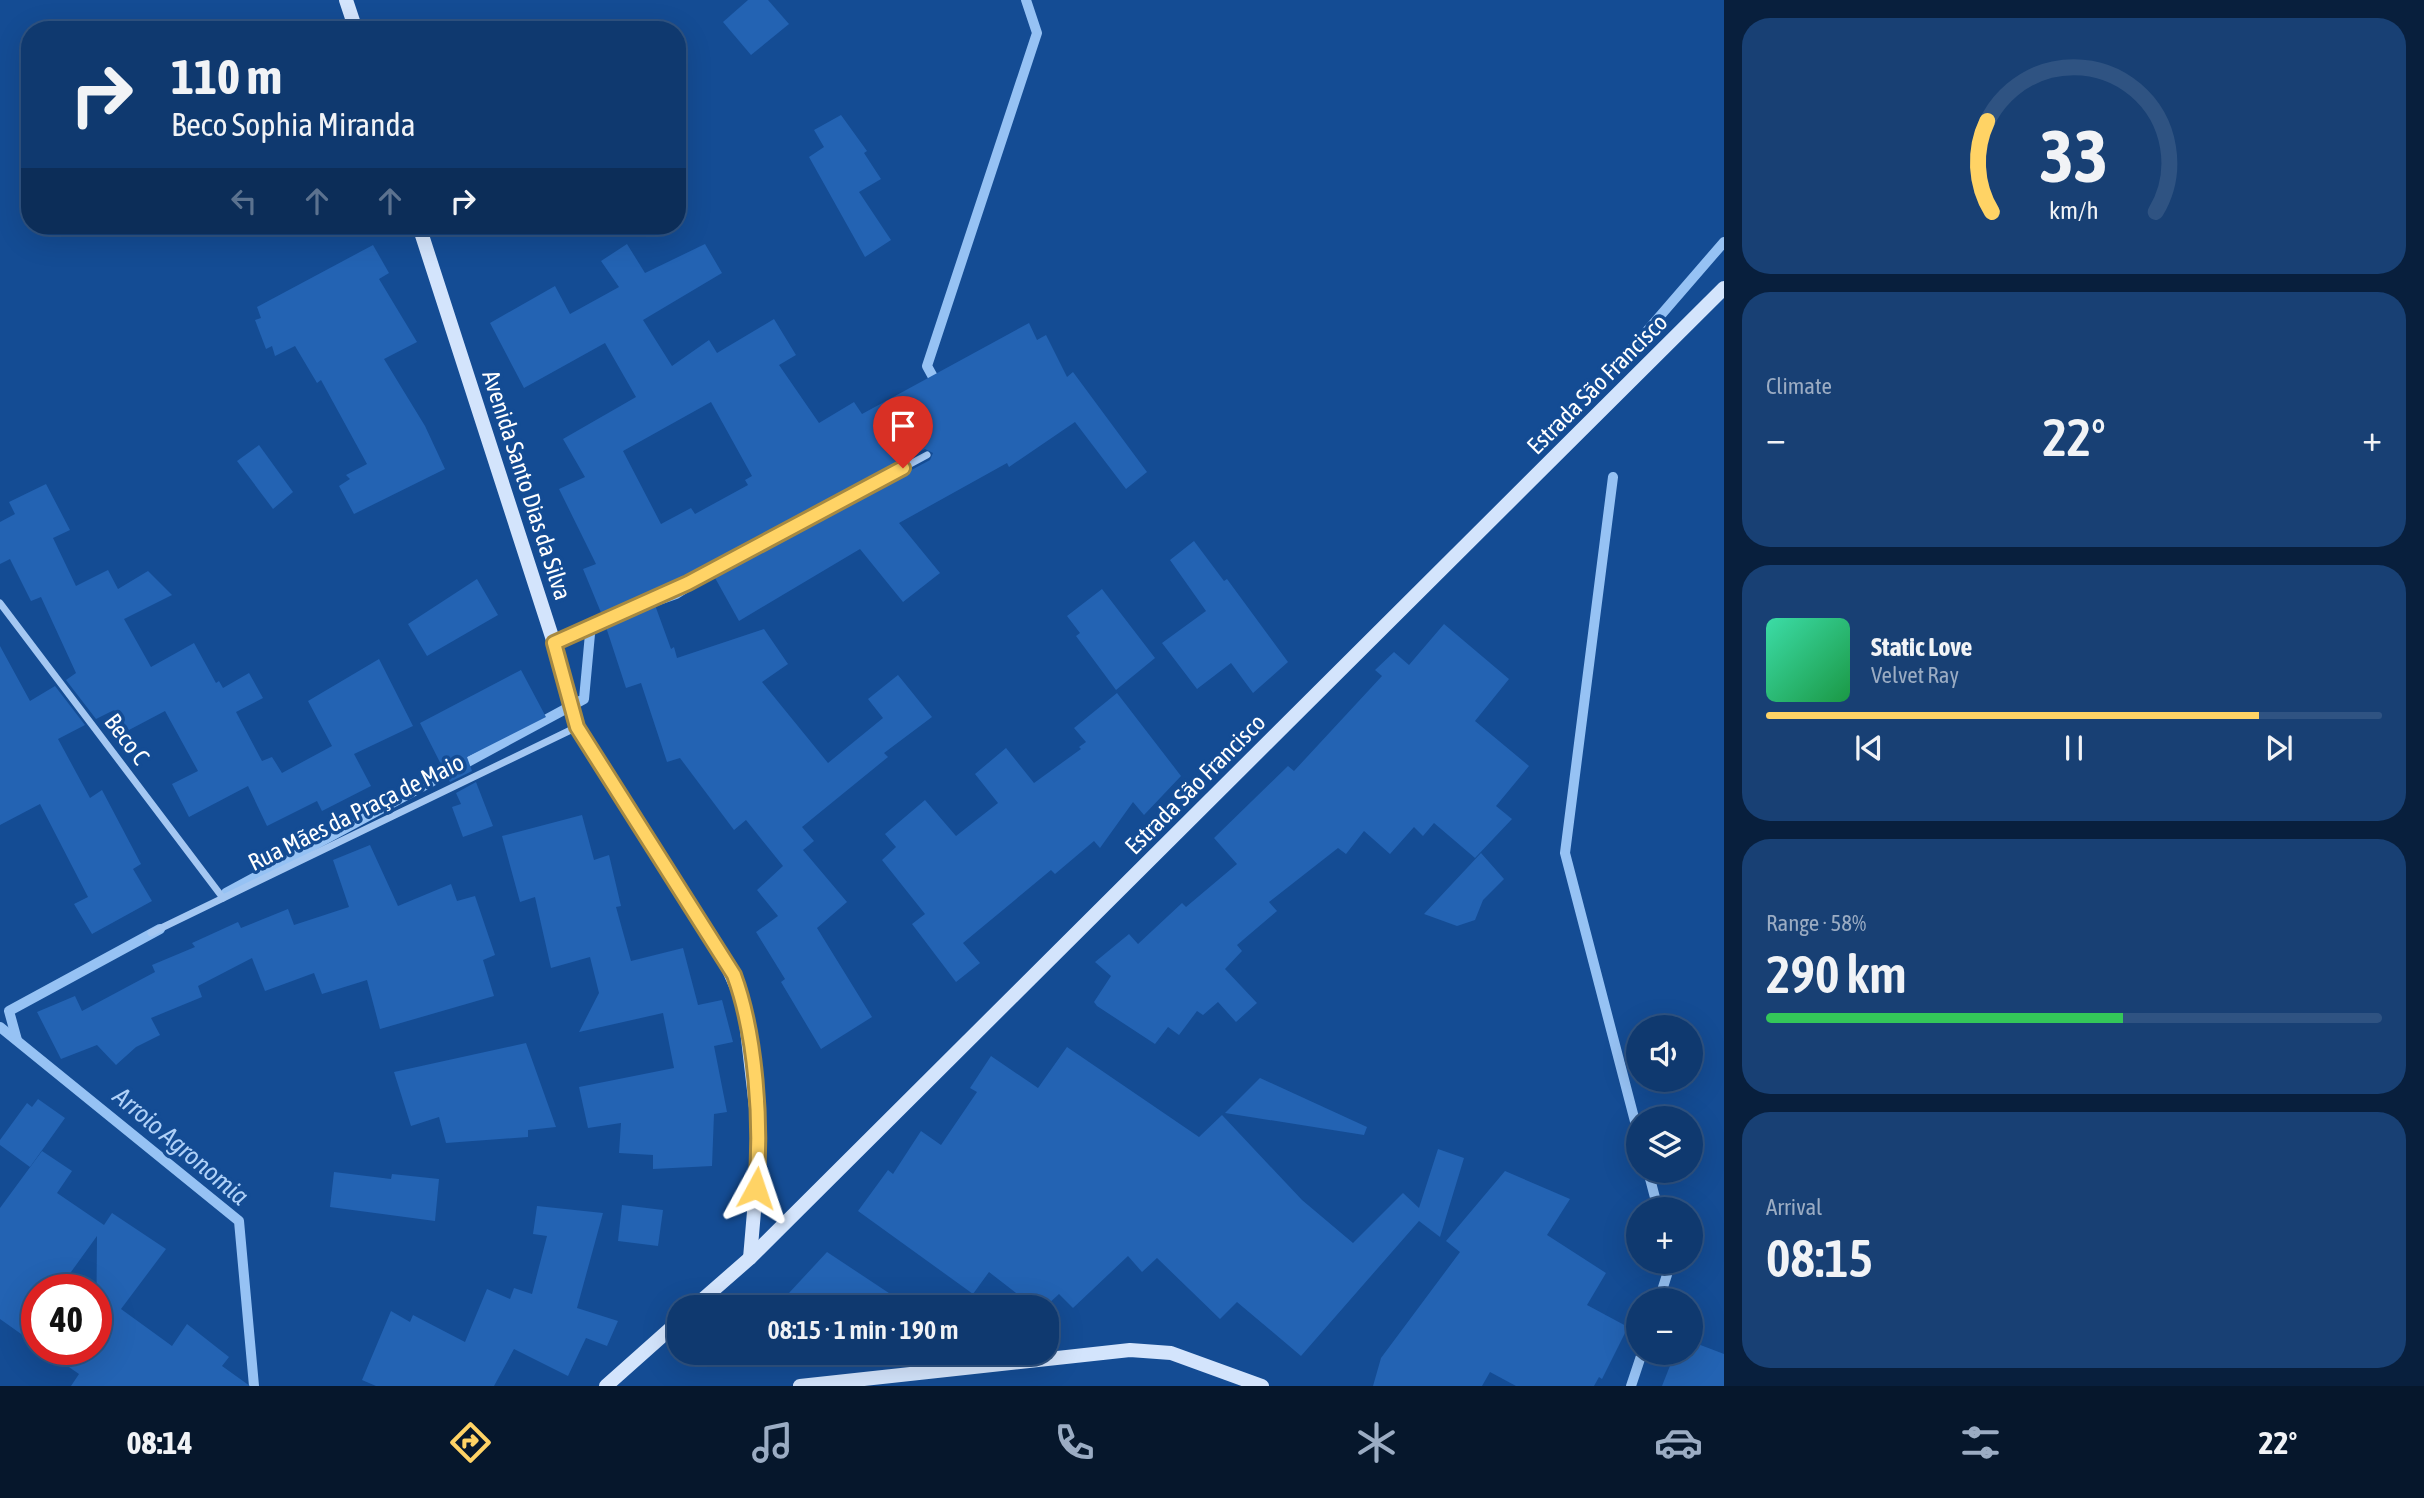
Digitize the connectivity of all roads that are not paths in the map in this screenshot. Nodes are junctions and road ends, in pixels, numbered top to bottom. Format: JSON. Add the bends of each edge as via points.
{"nodes":[{"id":1,"x":346,"y":0,"type":"edge"},
{"id":2,"x":353,"y":21,"type":"edge"},
{"id":3,"x":422,"y":235,"type":"edge"},
{"id":4,"x":1724,"y":288,"type":"edge"},
{"id":5,"x":927,"y":456,"type":"dead end"},
{"id":6,"x":0,"y":603,"type":"edge"},
{"id":7,"x":554,"y":643,"type":"junction"},
{"id":8,"x":577,"y":727,"type":"junction"},
{"id":9,"x":223,"y":898,"type":"junction"},
{"id":10,"x":151,"y":933,"type":"dead end"},
{"id":11,"x":750,"y":1258,"type":"junction"},
{"id":12,"x":708,"y":1295,"type":"edge"},
{"id":13,"x":667,"y":1332,"type":"edge"},
{"id":14,"x":606,"y":1386,"type":"edge"},
{"id":15,"x":800,"y":1386,"type":"edge"},
{"id":16,"x":1262,"y":1386,"type":"edge"}],
"edges":[{"from":1,"to":2,"type":"street"},
{"from":3,"to":7,"type":"street","name":"Avenida Santo Dias da Silva"},
{"from":4,"to":11,"type":"street","name":"Estrada São Francisco"},
{"from":5,"to":7,"type":"street","via":[[688,583]]},
{"from":6,"to":9,"type":"street","name":"Beco C"},
{"from":7,"to":8,"type":"street","name":"Avenida Santo Dias da Silva"},
{"from":8,"to":9,"type":"street","name":"Rua Mães da Praça de Maio"},
{"from":8,"to":11,"type":"street","name":"Avenida Santo Dias da Silva","via":[[722,954],[744,1004],[760,1142]]},
{"from":9,"to":10,"type":"street","name":"Rua Mães da Praça de Maio"},
{"from":11,"to":12,"type":"street","name":"Estrada São Francisco"},
{"from":13,"to":14,"type":"street"},
{"from":15,"to":16,"type":"street","via":[[1130,1350],[1171,1353]]}]}
